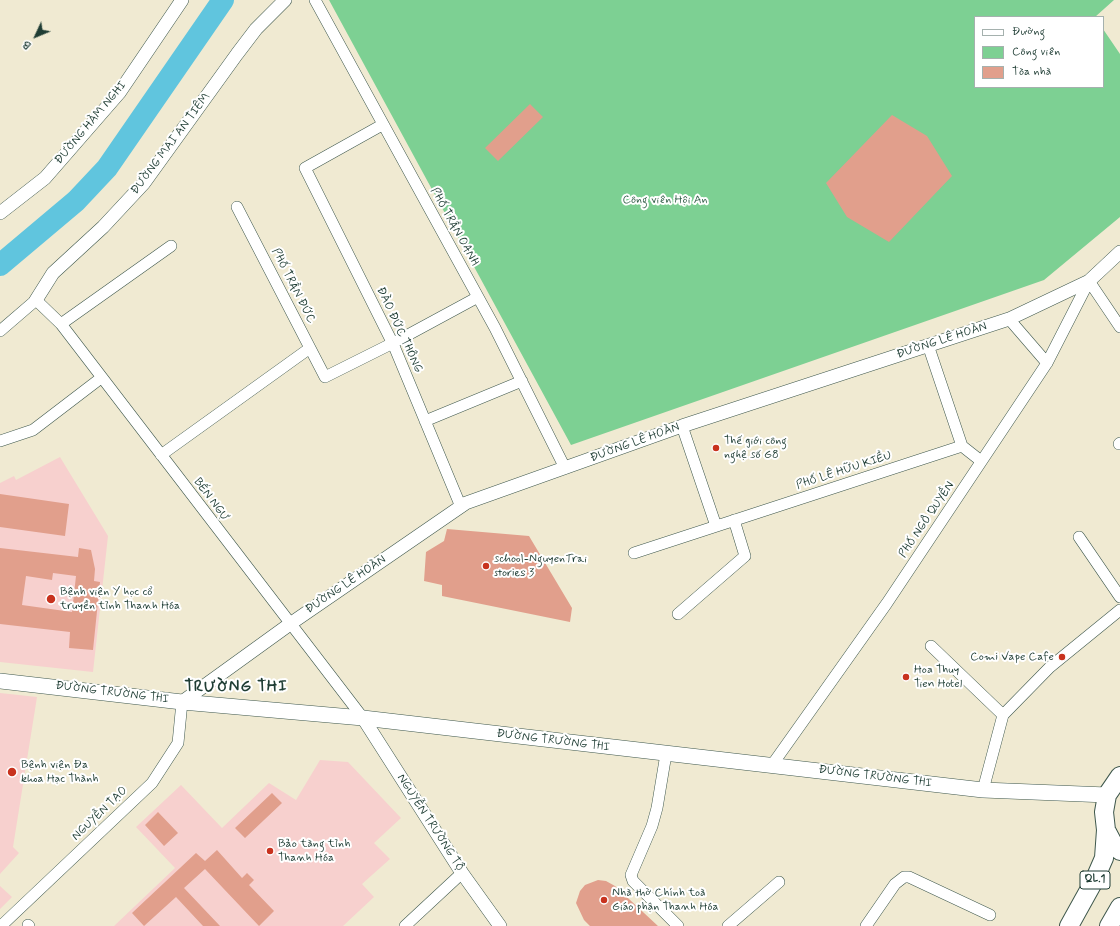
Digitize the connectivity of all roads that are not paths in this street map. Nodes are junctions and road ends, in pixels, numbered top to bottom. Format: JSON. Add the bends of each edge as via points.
{"nodes":[{"id":1,"x":182,"y":0,"type":"edge"},
{"id":2,"x":285,"y":0,"type":"edge"},
{"id":3,"x":315,"y":0,"type":"edge"},
{"id":4,"x":382,"y":125,"type":"junction"},
{"id":5,"x":237,"y":207,"type":"dead end"},
{"id":6,"x":0,"y":213,"type":"edge"},
{"id":7,"x":171,"y":246,"type":"dead end"},
{"id":8,"x":1120,"y":252,"type":"edge"},
{"id":9,"x":1089,"y":281,"type":"junction"},
{"id":10,"x":478,"y":297,"type":"junction"},
{"id":11,"x":36,"y":300,"type":"junction"},
{"id":12,"x":1009,"y":319,"type":"junction"},
{"id":13,"x":61,"y":324,"type":"junction"},
{"id":14,"x":1120,"y":327,"type":"edge"},
{"id":15,"x":0,"y":331,"type":"edge"},
{"id":16,"x":393,"y":343,"type":"junction"},
{"id":17,"x":928,"y":346,"type":"junction"},
{"id":18,"x":310,"y":348,"type":"junction"},
{"id":19,"x":1047,"y":363,"type":"junction"},
{"id":20,"x":101,"y":378,"type":"junction"},
{"id":21,"x":522,"y":381,"type":"junction"},
{"id":22,"x":425,"y":421,"type":"junction"},
{"id":23,"x":682,"y":426,"type":"junction"},
{"id":24,"x":0,"y":441,"type":"edge"},
{"id":25,"x":962,"y":446,"type":"junction"},
{"id":26,"x":160,"y":455,"type":"junction"},
{"id":27,"x":981,"y":461,"type":"junction"},
{"id":28,"x":565,"y":468,"type":"junction"},
{"id":29,"x":461,"y":507,"type":"junction"},
{"id":30,"x":734,"y":520,"type":"junction"},
{"id":31,"x":716,"y":526,"type":"junction"},
{"id":32,"x":1079,"y":537,"type":"dead end"},
{"id":33,"x":634,"y":553,"type":"dead end"},
{"id":34,"x":1120,"y":597,"type":"edge"},
{"id":35,"x":1120,"y":610,"type":"edge"},
{"id":36,"x":678,"y":614,"type":"dead end"},
{"id":37,"x":290,"y":624,"type":"junction"},
{"id":38,"x":931,"y":646,"type":"dead end"},
{"id":39,"x":0,"y":681,"type":"edge"},
{"id":40,"x":182,"y":702,"type":"junction"},
{"id":41,"x":1003,"y":715,"type":"junction"},
{"id":42,"x":363,"y":718,"type":"junction"},
{"id":43,"x":666,"y":754,"type":"junction"},
{"id":44,"x":772,"y":765,"type":"junction"},
{"id":45,"x":1120,"y":776,"type":"edge"},
{"id":46,"x":983,"y":790,"type":"junction"},
{"id":47,"x":1107,"y":795,"type":"junction"},
{"id":48,"x":1106,"y":830,"type":"junction"},
{"id":49,"x":1120,"y":851,"type":"edge"},
{"id":50,"x":462,"y":873,"type":"junction"},
{"id":51,"x":779,"y":882,"type":"dead end"},
{"id":52,"x":1120,"y":907,"type":"edge"},
{"id":53,"x":990,"y":915,"type":"dead end"},
{"id":54,"x":1,"y":926,"type":"edge"},
{"id":55,"x":405,"y":926,"type":"edge"},
{"id":56,"x":500,"y":926,"type":"edge"},
{"id":57,"x":678,"y":926,"type":"edge"},
{"id":58,"x":728,"y":926,"type":"edge"},
{"id":59,"x":866,"y":926,"type":"edge"},
{"id":60,"x":1069,"y":926,"type":"edge"},
{"id":61,"x":1109,"y":926,"type":"edge"}],
"edges":[{"from":1,"to":6,"type":"street","name":"ĐƯỜNG HÀM NGHI","via":[[119,93],[45,178]]},
{"from":2,"to":11,"type":"street","name":"ĐƯỜNG MAI AN TIÊM","via":[[256,29],[144,183],[103,227],[53,273]]},
{"from":3,"to":4,"type":"street","name":"PHỐ TRẦN OANH"},
{"from":4,"to":10,"type":"street","name":"PHỐ TRẦN OANH"},
{"from":4,"to":16,"type":"street","name":"ĐÀO ĐỨC THÔNG","via":[[305,168]]},
{"from":5,"to":18,"type":"street","name":"PHỐ TRẦN ĐỨC"},
{"from":7,"to":13,"type":"street"},
{"from":8,"to":9,"type":"street","name":"ĐƯỜNG LÊ HOÀN"},
{"from":9,"to":12,"type":"street","name":"ĐƯỜNG LÊ HOÀN"},
{"from":9,"to":14,"type":"street"},
{"from":9,"to":19,"type":"street","name":"PHỐ NGÔ QUYỀN"},
{"from":10,"to":16,"type":"street"},
{"from":10,"to":21,"type":"street","name":"PHỐ TRẦN OANH"},
{"from":11,"to":13,"type":"street","name":"BẾN NGỰ"},
{"from":11,"to":15,"type":"street"},
{"from":12,"to":17,"type":"street","name":"ĐƯỜNG LÊ HOÀN"},
{"from":12,"to":19,"type":"street"},
{"from":13,"to":20,"type":"street","name":"BẾN NGỰ"},
{"from":16,"to":18,"type":"street","name":"PHỐ TRẦN ĐỨC","via":[[325,377]]},
{"from":16,"to":22,"type":"street","name":"ĐÀO ĐỨC THÔNG"},
{"from":17,"to":23,"type":"street","name":"ĐƯỜNG LÊ HOÀN"},
{"from":17,"to":25,"type":"street"},
{"from":18,"to":26,"type":"street"},
{"from":19,"to":27,"type":"street","name":"PHỐ NGÔ QUYỀN"},
{"from":20,"to":24,"type":"street","via":[[34,430]]},
{"from":20,"to":26,"type":"street","name":"BẾN NGỰ"},
{"from":21,"to":22,"type":"street"},
{"from":21,"to":28,"type":"street","name":"PHỐ TRẦN OANH"},
{"from":22,"to":29,"type":"street","name":"ĐÀO ĐỨC THÔNG"},
{"from":23,"to":28,"type":"street","name":"ĐƯỜNG LÊ HOÀN"},
{"from":23,"to":31,"type":"street"},
{"from":25,"to":27,"type":"street"},
{"from":25,"to":30,"type":"street","name":"PHỐ LÊ HỮU KIỀU"},
{"from":26,"to":37,"type":"street","name":"BẾN NGỰ"},
{"from":27,"to":44,"type":"street","name":"PHỐ NGÔ QUYỀN","via":[[887,603]]},
{"from":28,"to":29,"type":"street","name":"ĐƯỜNG LÊ HOÀN"},
{"from":29,"to":37,"type":"street","name":"ĐƯỜNG LÊ HOÀN"},
{"from":30,"to":31,"type":"street","name":"PHỐ LÊ HỮU KIỀU"},
{"from":30,"to":36,"type":"street","via":[[745,556]]},
{"from":31,"to":33,"type":"street","name":"PHỐ LÊ HỮU KIỀU"},
{"from":32,"to":34,"type":"street"},
{"from":35,"to":41,"type":"street","via":[[1050,667]]},
{"from":37,"to":40,"type":"street","name":"ĐƯỜNG LÊ HOÀN"},
{"from":37,"to":42,"type":"street","name":"BẾN NGỰ"},
{"from":38,"to":41,"type":"street"},
{"from":39,"to":40,"type":"main road","name":"ĐƯỜNG TRƯỜNG THI"},
{"from":40,"to":42,"type":"main road","name":"ĐƯỜNG TRƯỜNG THI"},
{"from":40,"to":54,"type":"street","name":"NGUYỄN TẠO","via":[[178,743],[152,783]]},
{"from":41,"to":46,"type":"street"},
{"from":42,"to":43,"type":"main road","name":"ĐƯỜNG TRƯỜNG THI"},
{"from":42,"to":50,"type":"street","name":"NGUYỄN TRƯỜNG TỘ"},
{"from":43,"to":44,"type":"main road","name":"ĐƯỜNG TRƯỜNG THI"},
{"from":43,"to":57,"type":"street","via":[[652,826],[631,875],[633,881]]},
{"from":44,"to":46,"type":"main road","name":"ĐƯỜNG TRƯỜNG THI"},
{"from":45,"to":47,"type":"highway"},
{"from":46,"to":47,"type":"main road","name":"ĐƯỜNG TRƯỜNG THI"},
{"from":47,"to":48,"type":"highway","via":[[1104,812]]},
{"from":48,"to":49,"type":"highway"},
{"from":48,"to":60,"type":"highway","number":"QL.1","via":[[1104,858]]},
{"from":50,"to":55,"type":"street"},
{"from":50,"to":56,"type":"street","name":"NGUYỄN TRƯỜNG TỘ"},
{"from":51,"to":58,"type":"street"},
{"from":52,"to":61,"type":"highway"},
{"from":53,"to":59,"type":"street","via":[[909,877],[904,877],[896,884]]}]}
